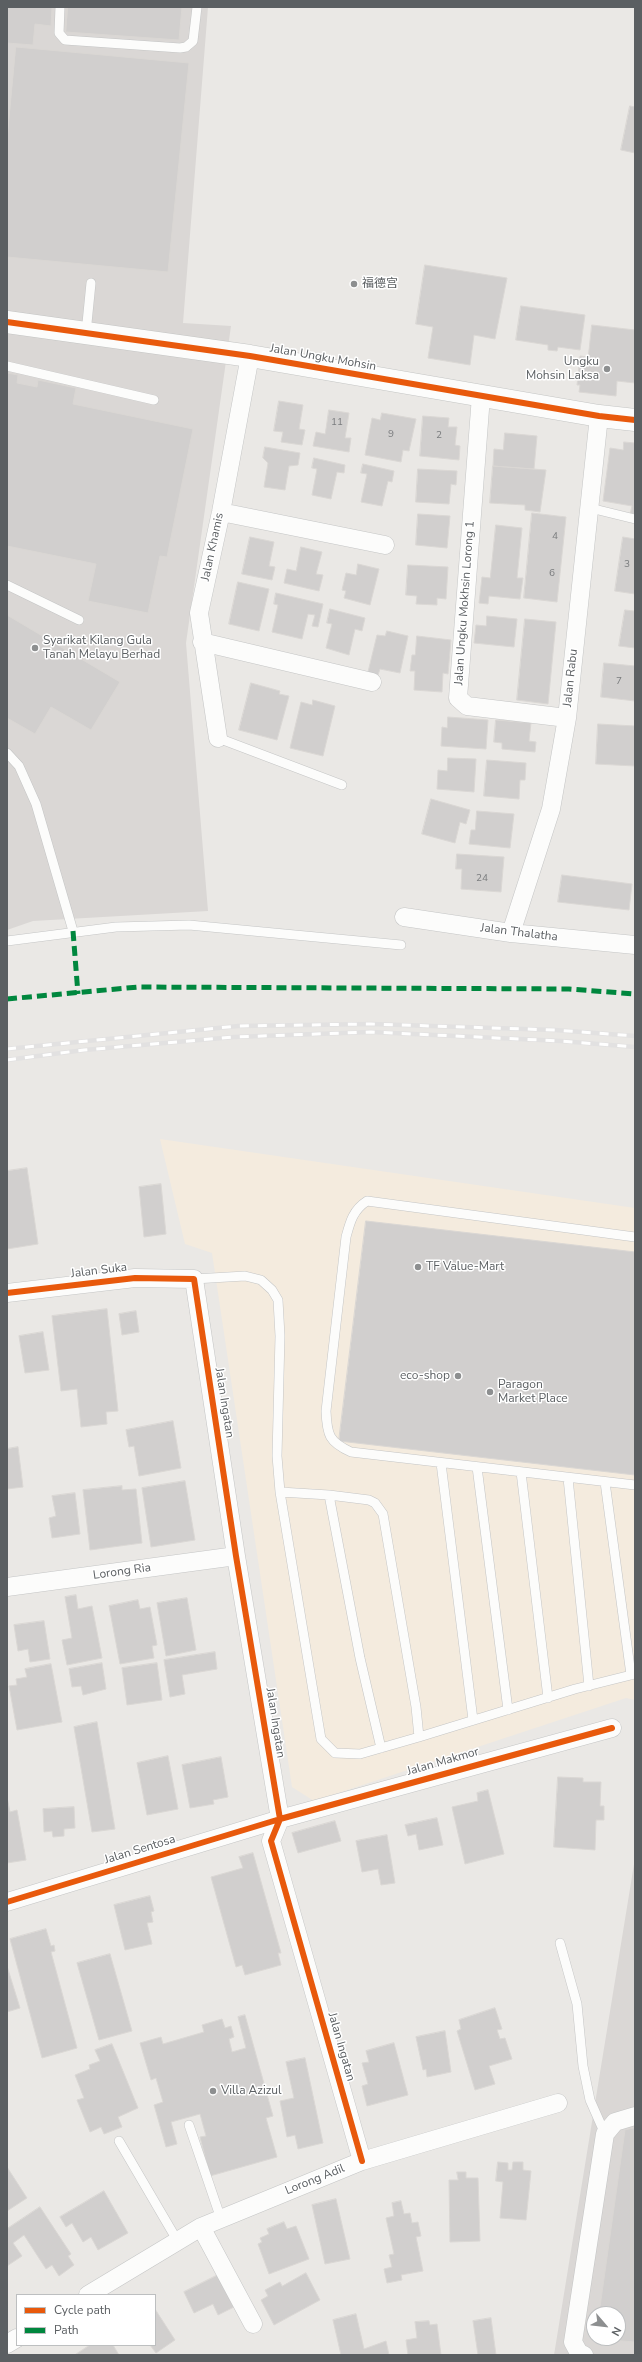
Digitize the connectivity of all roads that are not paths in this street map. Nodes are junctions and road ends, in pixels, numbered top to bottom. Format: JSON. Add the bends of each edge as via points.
{"nodes":[{"id":1,"x":60,"y":7,"type":"edge"},
{"id":2,"x":197,"y":7,"type":"edge"},
{"id":3,"x":91,"y":283,"type":"dead end"},
{"id":4,"x":7,"y":322,"type":"edge"},
{"id":5,"x":86,"y":333,"type":"junction"},
{"id":6,"x":250,"y":356,"type":"junction"},
{"id":7,"x":7,"y":366,"type":"edge"},
{"id":8,"x":481,"y":396,"type":"junction"},
{"id":9,"x":154,"y":400,"type":"dead end"},
{"id":10,"x":599,"y":416,"type":"junction"},
{"id":11,"x":635,"y":420,"type":"edge"},
{"id":12,"x":590,"y":508,"type":"junction"},
{"id":13,"x":221,"y":512,"type":"junction"},
{"id":14,"x":635,"y":519,"type":"edge"},
{"id":15,"x":385,"y":544,"type":"dead end"},
{"id":16,"x":7,"y":585,"type":"edge"},
{"id":17,"x":79,"y":620,"type":"dead end"},
{"id":18,"x":202,"y":642,"type":"junction"},
{"id":19,"x":372,"y":682,"type":"dead end"},
{"id":20,"x":567,"y":718,"type":"junction"},
{"id":21,"x":218,"y":738,"type":"joint"},
{"id":22,"x":7,"y":753,"type":"edge"},
{"id":23,"x":342,"y":785,"type":"dead end"},
{"id":24,"x":404,"y":916,"type":"dead end"},
{"id":25,"x":73,"y":931,"type":"junction"},
{"id":26,"x":511,"y":933,"type":"junction"},
{"id":27,"x":7,"y":942,"type":"edge"},
{"id":28,"x":401,"y":945,"type":"dead end"},
{"id":29,"x":635,"y":945,"type":"edge"},
{"id":30,"x":635,"y":1237,"type":"edge"},
{"id":31,"x":194,"y":1279,"type":"junction"},
{"id":32,"x":7,"y":1293,"type":"edge"},
{"id":33,"x":441,"y":1463,"type":"junction"},
{"id":34,"x":477,"y":1467,"type":"junction"},
{"id":35,"x":521,"y":1472,"type":"junction"},
{"id":36,"x":568,"y":1478,"type":"junction"},
{"id":37,"x":605,"y":1482,"type":"junction"},
{"id":38,"x":635,"y":1485,"type":"edge"},
{"id":39,"x":280,"y":1492,"type":"junction"},
{"id":40,"x":329,"y":1495,"type":"junction"},
{"id":41,"x":236,"y":1556,"type":"junction"},
{"id":42,"x":7,"y":1587,"type":"edge"},
{"id":43,"x":633,"y":1675,"type":"edge"},
{"id":44,"x":589,"y":1686,"type":"junction"},
{"id":45,"x":548,"y":1698,"type":"junction"},
{"id":46,"x":508,"y":1710,"type":"junction"},
{"id":47,"x":473,"y":1720,"type":"junction"},
{"id":48,"x":612,"y":1728,"type":"dead end"},
{"id":49,"x":419,"y":1737,"type":"junction"},
{"id":50,"x":381,"y":1748,"type":"junction"},
{"id":51,"x":280,"y":1819,"type":"junction"},
{"id":52,"x":7,"y":1902,"type":"edge"},
{"id":53,"x":560,"y":1943,"type":"dead end"},
{"id":54,"x":558,"y":2103,"type":"dead end"},
{"id":55,"x":635,"y":2116,"type":"edge"},
{"id":56,"x":189,"y":2124,"type":"dead end"},
{"id":57,"x":605,"y":2134,"type":"junction"},
{"id":58,"x":119,"y":2141,"type":"dead end"},
{"id":59,"x":362,"y":2161,"type":"junction"},
{"id":60,"x":221,"y":2219,"type":"junction"},
{"id":61,"x":201,"y":2227,"type":"junction"},
{"id":62,"x":177,"y":2240,"type":"junction"},
{"id":63,"x":90,"y":2294,"type":"edge"},
{"id":64,"x":253,"y":2324,"type":"dead end"},
{"id":65,"x":16,"y":2339,"type":"edge"},
{"id":66,"x":7,"y":2344,"type":"edge"},
{"id":67,"x":582,"y":2354,"type":"edge"}],
"edges":[{"from":1,"to":2,"type":"lane","via":[[59,33],[70,42],[180,48],[193,41]]},
{"from":3,"to":5,"type":"lane"},
{"from":4,"to":5,"type":"street","name":"Jalan Ungku Mohsin"},
{"from":5,"to":6,"type":"street","name":"Jalan Ungku Mohsin"},
{"from":6,"to":8,"type":"street","name":"Jalan Ungku Mohsin"},
{"from":6,"to":13,"type":"street","name":"Jalan Khamis"},
{"from":7,"to":9,"type":"lane"},
{"from":8,"to":10,"type":"street","name":"Jalan Ungku Mohsin"},
{"from":8,"to":20,"type":"street","name":"Jalan Ungku Mokhsin Lorong 1","via":[[458,698],[467,706]]},
{"from":10,"to":11,"type":"street","name":"Jalan Ungku Mohsin"},
{"from":10,"to":12,"type":"street","name":"Jalan Rabu"},
{"from":12,"to":14,"type":"lane"},
{"from":12,"to":20,"type":"street","name":"Jalan Rabu"},
{"from":13,"to":15,"type":"street"},
{"from":13,"to":18,"type":"street","name":"Jalan Khamis","via":[[199,613]]},
{"from":16,"to":17,"type":"lane"},
{"from":18,"to":19,"type":"street"},
{"from":18,"to":21,"type":"street","name":"Jalan Khamis"},
{"from":20,"to":26,"type":"street","name":"Jalan Rabu","via":[[550,809]]},
{"from":21,"to":23,"type":"lane"},
{"from":22,"to":25,"type":"lane","via":[[19,766],[36,804]]},
{"from":24,"to":26,"type":"street","name":"Jalan Thalatha"},
{"from":25,"to":27,"type":"lane"},
{"from":25,"to":28,"type":"lane","via":[[190,925]]},
{"from":26,"to":29,"type":"street","name":"Jalan Thalatha"},
{"from":30,"to":33,"type":"lane","via":[[367,1201],[358,1207],[346,1237],[326,1411],[327,1430],[335,1445],[351,1452]]},
{"from":31,"to":32,"type":"street","name":"Jalan Suka","via":[[135,1278]]},
{"from":31,"to":39,"type":"lane","via":[[245,1276],[261,1280],[278,1300],[280,1336],[277,1456]]},
{"from":31,"to":41,"type":"street","name":"Jalan Ingatan"},
{"from":33,"to":34,"type":"lane"},
{"from":33,"to":47,"type":"lane"},
{"from":34,"to":35,"type":"lane"},
{"from":34,"to":46,"type":"lane"},
{"from":35,"to":36,"type":"lane"},
{"from":35,"to":45,"type":"lane"},
{"from":36,"to":37,"type":"lane"},
{"from":36,"to":44,"type":"lane"},
{"from":37,"to":38,"type":"lane"},
{"from":37,"to":43,"type":"lane"},
{"from":39,"to":40,"type":"lane"},
{"from":39,"to":50,"type":"lane","via":[[321,1739],[335,1753],[360,1754]]},
{"from":40,"to":49,"type":"lane","via":[[369,1500],[375,1503],[383,1514]]},
{"from":40,"to":50,"type":"lane","via":[[362,1666]]},
{"from":41,"to":42,"type":"street","name":"Lorong Ria"},
{"from":41,"to":51,"type":"street","name":"Jalan Ingatan"},
{"from":43,"to":44,"type":"lane"},
{"from":44,"to":45,"type":"lane"},
{"from":45,"to":46,"type":"lane"},
{"from":46,"to":47,"type":"lane"},
{"from":47,"to":49,"type":"lane"},
{"from":48,"to":51,"type":"street","name":"Jalan Makmor"},
{"from":49,"to":50,"type":"lane"},
{"from":51,"to":52,"type":"street","name":"Jalan Sentosa"},
{"from":51,"to":59,"type":"street","name":"Jalan Ingatan","via":[[271,1841]]},
{"from":53,"to":57,"type":"lane","via":[[576,2004],[583,2066],[590,2100]]},
{"from":54,"to":59,"type":"street","name":"Lorong Adil"},
{"from":55,"to":57,"type":"street","via":[[615,2122]]},
{"from":56,"to":60,"type":"lane"},
{"from":57,"to":67,"type":"street","via":[[573,2342]]},
{"from":58,"to":62,"type":"lane"},
{"from":59,"to":60,"type":"street","name":"Lorong Adil"},
{"from":60,"to":61,"type":"street","name":"Lorong Adil"},
{"from":61,"to":62,"type":"street","name":"Lorong Adil"},
{"from":61,"to":64,"type":"street"},
{"from":62,"to":63,"type":"street","name":"Lorong Adil"},
{"from":65,"to":66,"type":"street"}]}
